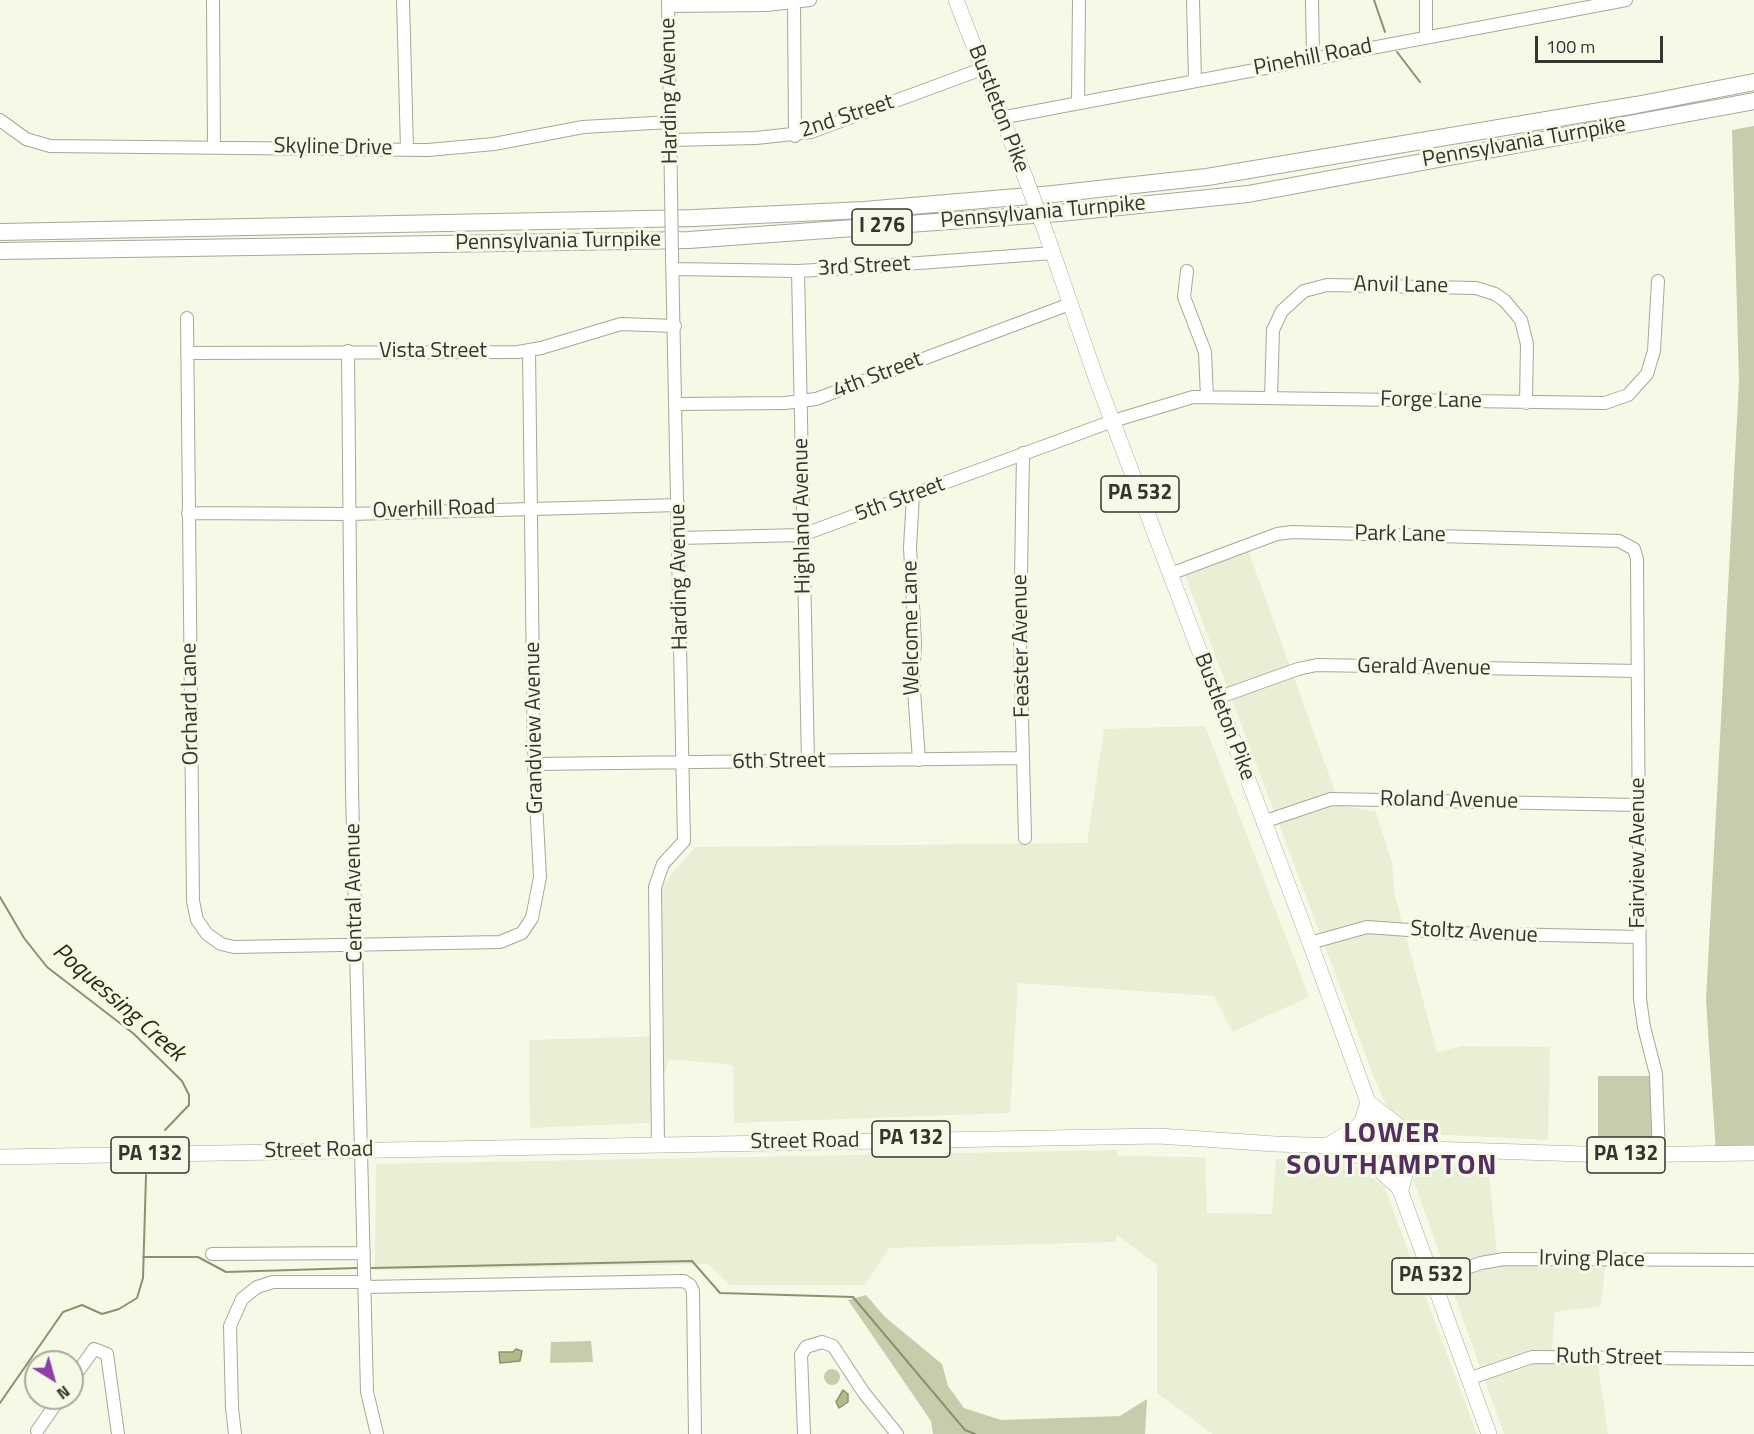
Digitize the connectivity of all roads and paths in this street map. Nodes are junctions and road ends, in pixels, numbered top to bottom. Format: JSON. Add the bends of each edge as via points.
{"nodes":[{"id":1,"x":213,"y":0,"type":"edge"},
{"id":2,"x":404,"y":0,"type":"edge"},
{"id":3,"x":810,"y":0,"type":"edge"},
{"id":4,"x":956,"y":0,"type":"edge"},
{"id":5,"x":1078,"y":0,"type":"edge"},
{"id":6,"x":1193,"y":0,"type":"edge"},
{"id":7,"x":1312,"y":0,"type":"edge"},
{"id":8,"x":1425,"y":0,"type":"edge"},
{"id":9,"x":1626,"y":0,"type":"edge"},
{"id":10,"x":668,"y":3,"type":"edge"},
{"id":11,"x":794,"y":3,"type":"junction"},
{"id":12,"x":1426,"y":37,"type":"junction"},
{"id":13,"x":1313,"y":58,"type":"junction"},
{"id":14,"x":982,"y":69,"type":"junction"},
{"id":15,"x":1195,"y":81,"type":"junction"},
{"id":16,"x":1754,"y":82,"type":"edge"},
{"id":17,"x":1754,"y":101,"type":"edge"},
{"id":18,"x":1078,"y":102,"type":"junction"},
{"id":19,"x":1000,"y":118,"type":"junction"},
{"id":20,"x":0,"y":120,"type":"edge"},
{"id":21,"x":671,"y":122,"type":"junction"},
{"id":22,"x":795,"y":136,"type":"junction"},
{"id":23,"x":671,"y":140,"type":"junction"},
{"id":24,"x":214,"y":147,"type":"junction"},
{"id":25,"x":407,"y":149,"type":"junction"},
{"id":26,"x":0,"y":232,"type":"edge"},
{"id":27,"x":0,"y":251,"type":"edge"},
{"id":28,"x":1053,"y":252,"type":"junction"},
{"id":29,"x":674,"y":269,"type":"junction"},
{"id":30,"x":798,"y":271,"type":"junction"},
{"id":31,"x":1187,"y":271,"type":"dead end"},
{"id":32,"x":1658,"y":281,"type":"dead end"},
{"id":33,"x":1070,"y":304,"type":"junction"},
{"id":34,"x":187,"y":318,"type":"dead end"},
{"id":35,"x":675,"y":326,"type":"junction"},
{"id":36,"x":348,"y":351,"type":"junction"},
{"id":37,"x":529,"y":351,"type":"junction"},
{"id":38,"x":187,"y":353,"type":"junction"},
{"id":39,"x":1207,"y":397,"type":"junction"},
{"id":40,"x":1270,"y":398,"type":"junction"},
{"id":41,"x":800,"y":402,"type":"junction"},
{"id":42,"x":1526,"y":403,"type":"junction"},
{"id":43,"x":677,"y":404,"type":"junction"},
{"id":44,"x":1113,"y":421,"type":"junction"},
{"id":45,"x":1023,"y":453,"type":"junction"},
{"id":46,"x":913,"y":495,"type":"junction"},
{"id":47,"x":679,"y":505,"type":"junction"},
{"id":48,"x":533,"y":508,"type":"junction"},
{"id":49,"x":188,"y":513,"type":"junction"},
{"id":50,"x":350,"y":514,"type":"junction"},
{"id":51,"x":802,"y":535,"type":"junction"},
{"id":52,"x":679,"y":538,"type":"junction"},
{"id":53,"x":1634,"y":549,"type":"joint"},
{"id":54,"x":1170,"y":574,"type":"junction"},
{"id":55,"x":1638,"y":671,"type":"junction"},
{"id":56,"x":1217,"y":698,"type":"junction"},
{"id":57,"x":1023,"y":758,"type":"junction"},
{"id":58,"x":919,"y":760,"type":"junction"},
{"id":59,"x":808,"y":762,"type":"junction"},
{"id":60,"x":534,"y":764,"type":"junction"},
{"id":61,"x":682,"y":764,"type":"junction"},
{"id":62,"x":1638,"y":805,"type":"junction"},
{"id":63,"x":1263,"y":822,"type":"junction"},
{"id":64,"x":1025,"y":838,"type":"dead end"},
{"id":65,"x":1639,"y":938,"type":"junction"},
{"id":66,"x":1310,"y":943,"type":"junction"},
{"id":67,"x":356,"y":945,"type":"junction"},
{"id":68,"x":1368,"y":1101,"type":"junction"},
{"id":69,"x":658,"y":1145,"type":"junction"},
{"id":70,"x":1328,"y":1145,"type":"junction"},
{"id":71,"x":1385,"y":1146,"type":"junction"},
{"id":72,"x":1438,"y":1148,"type":"junction"},
{"id":73,"x":361,"y":1150,"type":"junction"},
{"id":74,"x":1754,"y":1154,"type":"edge"},
{"id":75,"x":1659,"y":1155,"type":"junction"},
{"id":76,"x":0,"y":1157,"type":"edge"},
{"id":77,"x":1401,"y":1190,"type":"junction"},
{"id":78,"x":364,"y":1253,"type":"junction"},
{"id":79,"x":212,"y":1254,"type":"dead end"},
{"id":80,"x":1754,"y":1260,"type":"edge"},
{"id":81,"x":1432,"y":1280,"type":"junction"},
{"id":82,"x":365,"y":1284,"type":"junction"},
{"id":83,"x":1754,"y":1359,"type":"edge"},
{"id":84,"x":84,"y":1363,"type":"edge"},
{"id":85,"x":1468,"y":1379,"type":"junction"},
{"id":86,"x":52,"y":1410,"type":"edge"},
{"id":87,"x":37,"y":1431,"type":"dead end"},
{"id":88,"x":118,"y":1434,"type":"edge"},
{"id":89,"x":235,"y":1434,"type":"edge"},
{"id":90,"x":377,"y":1434,"type":"edge"},
{"id":91,"x":695,"y":1434,"type":"edge"},
{"id":92,"x":804,"y":1434,"type":"edge"},
{"id":93,"x":897,"y":1434,"type":"edge"},
{"id":94,"x":1489,"y":1434,"type":"edge"}],
"edges":[{"from":1,"to":24,"type":"street"},
{"from":2,"to":25,"type":"street"},
{"from":3,"to":11,"type":"street"},
{"from":4,"to":14,"type":"main road","name":"Bustleton Pike","number":"PA 532"},
{"from":5,"to":18,"type":"street"},
{"from":6,"to":15,"type":"street"},
{"from":7,"to":13,"type":"street"},
{"from":8,"to":12,"type":"street"},
{"from":9,"to":12,"type":"street","name":"Pinehill Road"},
{"from":10,"to":11,"type":"street"},
{"from":10,"to":21,"type":"street","name":"Harding Avenue"},
{"from":11,"to":22,"type":"street"},
{"from":12,"to":13,"type":"street","name":"Pinehill Road"},
{"from":13,"to":15,"type":"street","name":"Pinehill Road"},
{"from":14,"to":19,"type":"main road","name":"Bustleton Pike","number":"PA 532"},
{"from":14,"to":22,"type":"street","name":"2nd Street"},
{"from":15,"to":18,"type":"street","name":"Pinehill Road"},
{"from":16,"to":26,"type":"highway","name":"Pennsylvania Turnpike","number":"I 276","via":[[1207,177],[1053,194],[864,210],[694,218]]},
{"from":17,"to":27,"type":"highway","name":"Pennsylvania Turnpike","number":"I 276","via":[[1248,194],[1060,213],[689,240]]},
{"from":18,"to":19,"type":"street","name":"Pinehill Road"},
{"from":19,"to":28,"type":"main road","name":"Bustleton Pike","number":"PA 532","bridge":true},
{"from":20,"to":24,"type":"street","name":"Skyline Drive","via":[[26,139],[50,146]]},
{"from":21,"to":23,"type":"street","name":"Harding Avenue"},
{"from":21,"to":25,"type":"street","name":"Skyline Drive","via":[[583,127],[464,148]]},
{"from":22,"to":23,"type":"street","name":"2nd Street"},
{"from":23,"to":29,"type":"street","name":"Harding Avenue","bridge":true},
{"from":24,"to":25,"type":"street","name":"Skyline Drive"},
{"from":28,"to":30,"type":"street","name":"3rd Street"},
{"from":28,"to":33,"type":"main road","name":"Bustleton Pike","number":"PA 532"},
{"from":29,"to":30,"type":"street","name":"3rd Street"},
{"from":29,"to":35,"type":"street","name":"Harding Avenue"},
{"from":30,"to":41,"type":"street","name":"Highland Avenue"},
{"from":31,"to":39,"type":"street","via":[[1184,297],[1205,352]]},
{"from":32,"to":42,"type":"street","name":"Forge Lane","via":[[1652,363],[1634,390],[1605,403]]},
{"from":33,"to":41,"type":"street","name":"4th Street"},
{"from":33,"to":44,"type":"main road","name":"Bustleton Pike","number":"PA 532"},
{"from":34,"to":38,"type":"street","name":"Orchard Lane"},
{"from":35,"to":37,"type":"street","name":"Vista Street","via":[[621,324]]},
{"from":35,"to":43,"type":"street","name":"Harding Avenue"},
{"from":36,"to":37,"type":"street","name":"Vista Street"},
{"from":36,"to":38,"type":"street","name":"Vista Street"},
{"from":36,"to":50,"type":"street","name":"Central Avenue"},
{"from":37,"to":48,"type":"street","name":"Grandview Avenue"},
{"from":38,"to":49,"type":"street","name":"Orchard Lane"},
{"from":39,"to":40,"type":"street","name":"Forge Lane"},
{"from":39,"to":44,"type":"street","name":"Forge Lane","via":[[1179,399]]},
{"from":40,"to":42,"type":"street","name":"Forge Lane"},
{"from":40,"to":42,"type":"street","name":"Anvil Lane","via":[[1273,330],[1282,311],[1299,294],[1327,285],[1441,287],[1488,291],[1514,310],[1527,344]]},
{"from":41,"to":43,"type":"street","name":"4th Street"},
{"from":41,"to":51,"type":"street","name":"Highland Avenue"},
{"from":43,"to":47,"type":"street","name":"Harding Avenue"},
{"from":44,"to":45,"type":"street","name":"5th Street"},
{"from":44,"to":54,"type":"main road","name":"Bustleton Pike","number":"PA 532"},
{"from":45,"to":46,"type":"street","name":"5th Street"},
{"from":45,"to":57,"type":"street","name":"Feaster Avenue","via":[[1020,639]]},
{"from":46,"to":51,"type":"street","name":"5th Street"},
{"from":46,"to":58,"type":"street","name":"Welcome Lane","via":[[910,547]]},
{"from":47,"to":48,"type":"street","name":"Overhill Road"},
{"from":47,"to":52,"type":"street","name":"Harding Avenue"},
{"from":48,"to":50,"type":"street","name":"Overhill Road"},
{"from":48,"to":60,"type":"street","name":"Grandview Avenue"},
{"from":49,"to":50,"type":"street","name":"Overhill Road"},
{"from":49,"to":67,"type":"street","name":"Orchard Lane","via":[[193,901],[197,920],[207,934],[230,946]]},
{"from":50,"to":67,"type":"street","name":"Central Avenue"},
{"from":51,"to":52,"type":"street","name":"5th Street"},
{"from":51,"to":59,"type":"street","name":"Highland Avenue"},
{"from":52,"to":61,"type":"street","name":"Harding Avenue"},
{"from":53,"to":54,"type":"street","name":"Park Lane","via":[[1619,541],[1292,532]]},
{"from":53,"to":55,"type":"street","name":"Fairview Avenue"},
{"from":54,"to":56,"type":"main road","name":"Bustleton Pike","number":"PA 532"},
{"from":55,"to":56,"type":"street","name":"Gerald Avenue","via":[[1317,665]]},
{"from":55,"to":62,"type":"street","name":"Fairview Avenue"},
{"from":56,"to":63,"type":"main road","name":"Bustleton Pike","number":"PA 532"},
{"from":57,"to":58,"type":"street","name":"6th Street"},
{"from":57,"to":64,"type":"street","name":"Feaster Avenue"},
{"from":58,"to":59,"type":"street","name":"6th Street"},
{"from":59,"to":61,"type":"street","name":"6th Street"},
{"from":60,"to":61,"type":"street","name":"6th Street"},
{"from":60,"to":67,"type":"street","name":"Grandview Avenue","via":[[540,877],[536,906],[526,928],[515,938],[500,942]]},
{"from":61,"to":69,"type":"street","name":"Harding Avenue","via":[[683,843],[663,864],[655,887]]},
{"from":62,"to":63,"type":"street","name":"Roland Avenue","via":[[1331,799]]},
{"from":62,"to":65,"type":"street","name":"Fairview Avenue"},
{"from":63,"to":66,"type":"main road","name":"Bustleton Pike","number":"PA 532"},
{"from":65,"to":66,"type":"street","name":"Stoltz Avenue","via":[[1367,927]]},
{"from":65,"to":75,"type":"street","name":"Fairview Avenue","via":[[1640,999],[1656,1074]]},
{"from":66,"to":68,"type":"main road","name":"Bustleton Pike","number":"PA 532"},
{"from":67,"to":73,"type":"street","name":"Central Avenue"},
{"from":68,"to":70,"type":"main road","via":[[1356,1128]]},
{"from":68,"to":71,"type":"main road","name":"Bustleton Pike","number":"PA 532"},
{"from":68,"to":72,"type":"main road","via":[[1405,1131]]},
{"from":69,"to":70,"type":"main road","name":"Street Road","number":"PA 132","via":[[1159,1136]]},
{"from":69,"to":73,"type":"main road","name":"Street Road","number":"PA 132"},
{"from":70,"to":71,"type":"main road","name":"Street Road","number":"PA 132"},
{"from":70,"to":77,"type":"main road","via":[[1368,1160]]},
{"from":71,"to":72,"type":"main road","name":"Street Road","number":"PA 132"},
{"from":71,"to":77,"type":"main road","name":"Bustleton Pike","number":"PA 532"},
{"from":72,"to":75,"type":"main road","name":"Street Road","number":"PA 132"},
{"from":72,"to":77,"type":"main road","via":[[1407,1167]]},
{"from":73,"to":76,"type":"main road","name":"Street Road","number":"PA 132"},
{"from":73,"to":78,"type":"street","name":"Central Avenue"},
{"from":74,"to":75,"type":"main road","name":"Street Road","number":"PA 132"},
{"from":77,"to":81,"type":"main road","name":"Bustleton Pike","number":"PA 532"},
{"from":78,"to":79,"type":"street"},
{"from":78,"to":82,"type":"street","name":"Central Avenue"},
{"from":80,"to":81,"type":"street","name":"Irving Place","via":[[1504,1259]]},
{"from":81,"to":85,"type":"main road","name":"Bustleton Pike","number":"PA 532"},
{"from":82,"to":89,"type":"street","via":[[273,1282],[257,1287],[242,1299],[230,1326]]},
{"from":82,"to":90,"type":"street","name":"Central Avenue","via":[[367,1392]]},
{"from":82,"to":91,"type":"street","via":[[684,1281],[693,1291]]},
{"from":83,"to":85,"type":"street","name":"Ruth Street","via":[[1532,1357]]},
{"from":84,"to":88,"type":"street","via":[[94,1349],[107,1354]]},
{"from":85,"to":94,"type":"main road","name":"Bustleton Pike","number":"PA 532"},
{"from":86,"to":87,"type":"street"},
{"from":92,"to":93,"type":"street","via":[[801,1355],[806,1347],[822,1342],[833,1346]]}]}
